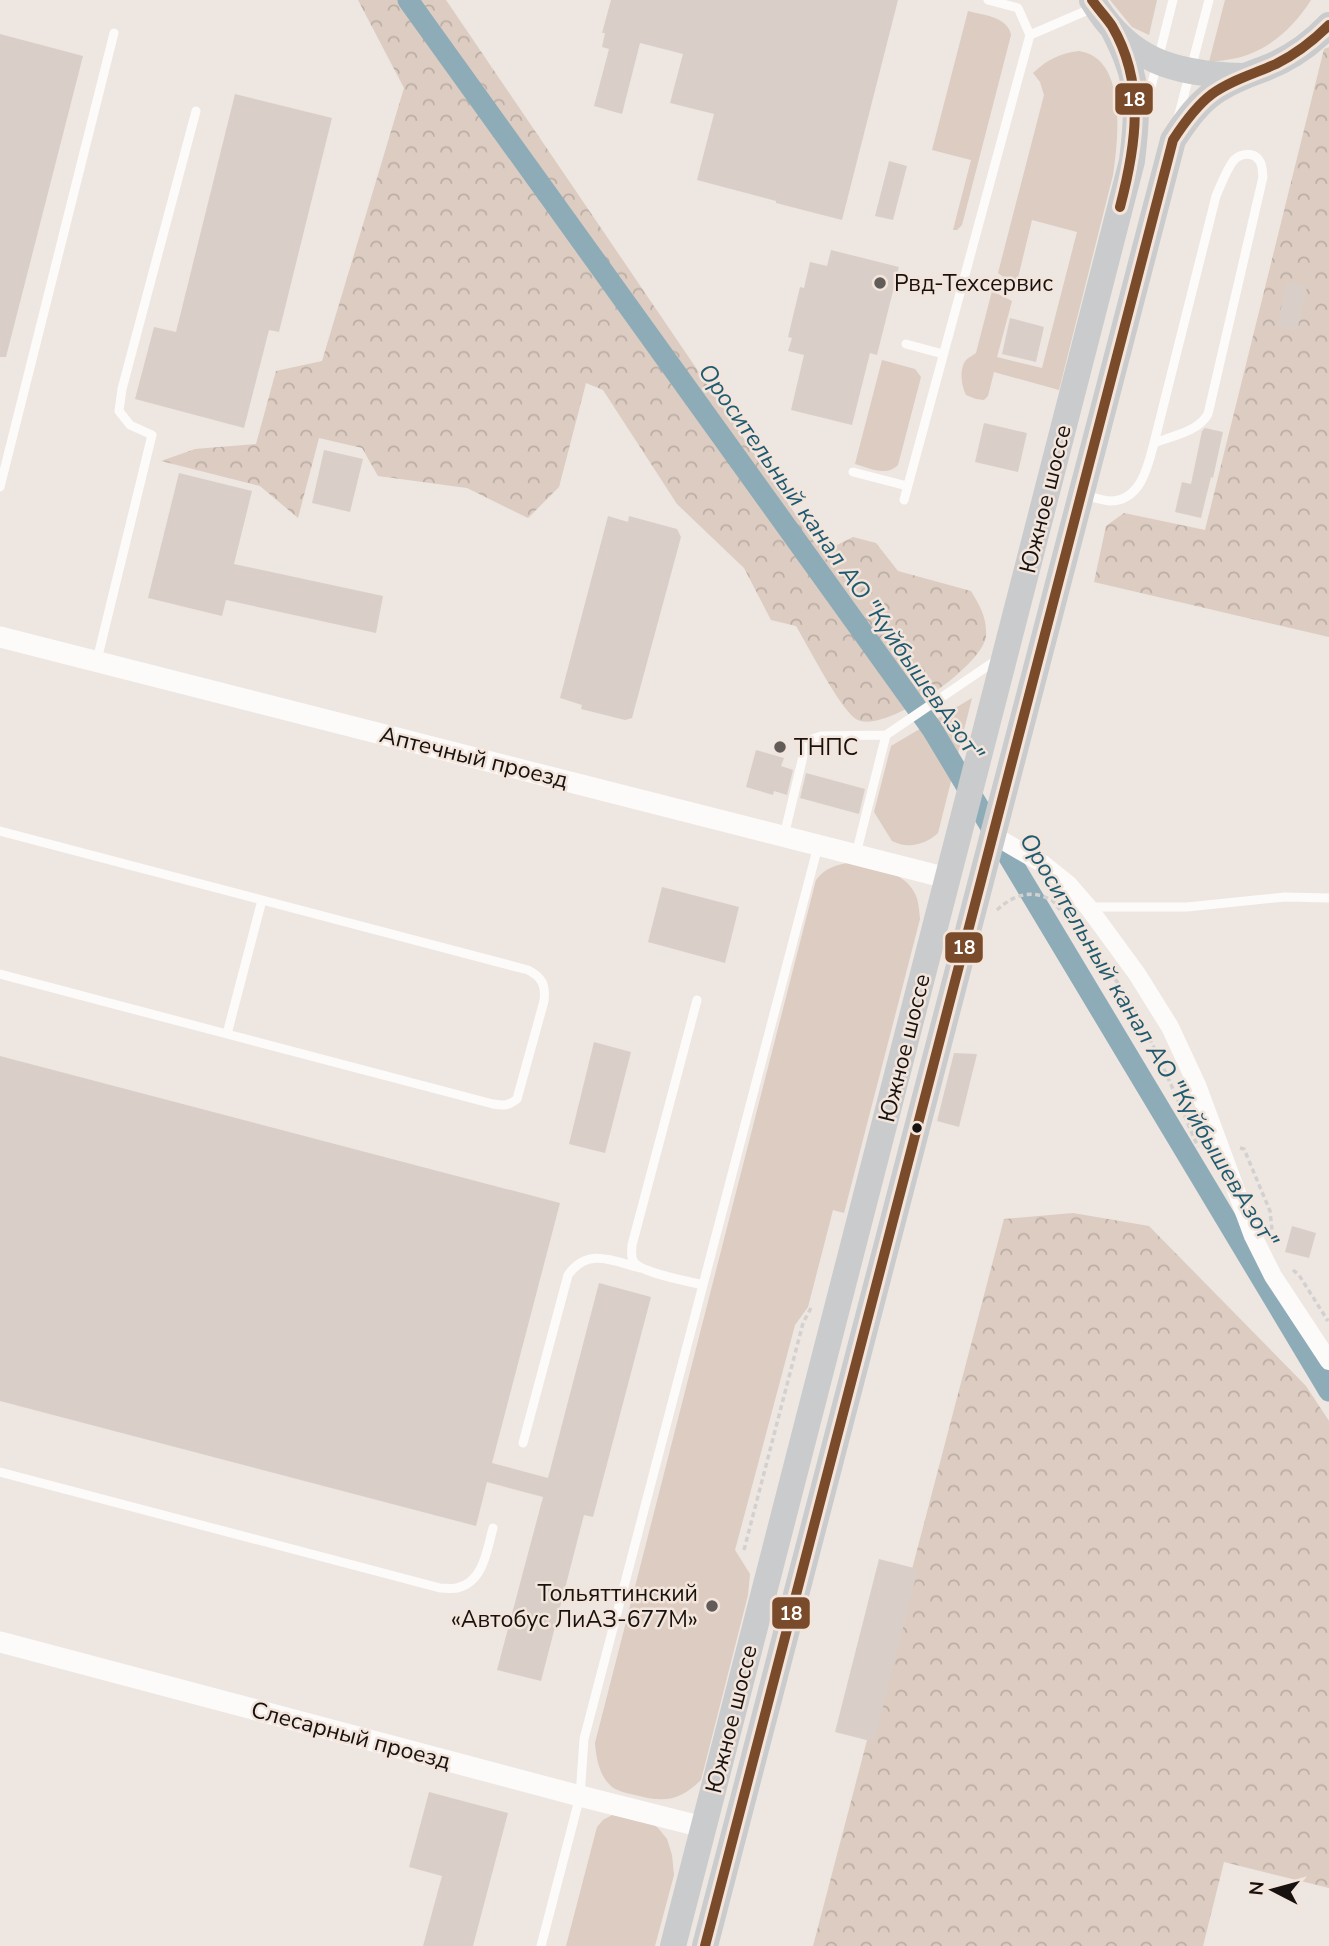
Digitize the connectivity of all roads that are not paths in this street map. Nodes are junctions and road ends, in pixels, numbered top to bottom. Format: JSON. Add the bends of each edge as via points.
{"nodes":[{"id":1,"x":988,"y":0,"type":"edge"},
{"id":2,"x":1173,"y":0,"type":"edge"},
{"id":3,"x":1209,"y":0,"type":"edge"},
{"id":4,"x":1094,"y":3,"type":"edge"},
{"id":5,"x":1329,"y":24,"type":"edge"},
{"id":6,"x":1113,"y":29,"type":"junction"},
{"id":7,"x":114,"y":33,"type":"dead end"},
{"id":8,"x":1030,"y":35,"type":"junction"},
{"id":9,"x":1157,"y":62,"type":"junction"},
{"id":10,"x":1190,"y":71,"type":"junction"},
{"id":11,"x":1242,"y":76,"type":"junction"},
{"id":12,"x":197,"y":111,"type":"dead end"},
{"id":13,"x":1173,"y":140,"type":"junction"},
{"id":14,"x":1132,"y":161,"type":"junction"},
{"id":15,"x":906,"y":344,"type":"dead end"},
{"id":16,"x":943,"y":354,"type":"junction"},
{"id":17,"x":1154,"y":443,"type":"junction"},
{"id":18,"x":853,"y":472,"type":"dead end"},
{"id":19,"x":907,"y":486,"type":"junction"},
{"id":20,"x":0,"y":487,"type":"edge"},
{"id":21,"x":1081,"y":494,"type":"junction"},
{"id":22,"x":904,"y":500,"type":"dead end"},
{"id":23,"x":0,"y":637,"type":"edge"},
{"id":24,"x":1005,"y":654,"type":"junction"},
{"id":25,"x":96,"y":662,"type":"junction"},
{"id":26,"x":886,"y":735,"type":"junction"},
{"id":27,"x":0,"y":831,"type":"edge"},
{"id":28,"x":993,"y":835,"type":"junction"},
{"id":29,"x":784,"y":836,"type":"junction"},
{"id":30,"x":818,"y":844,"type":"junction"},
{"id":31,"x":856,"y":854,"type":"junction"},
{"id":32,"x":947,"y":878,"type":"junction"},
{"id":33,"x":1329,"y":898,"type":"edge"},
{"id":34,"x":262,"y":900,"type":"junction"},
{"id":35,"x":1088,"y":907,"type":"junction"},
{"id":36,"x":0,"y":974,"type":"edge"},
{"id":37,"x":696,"y":1000,"type":"dead end"},
{"id":38,"x":227,"y":1034,"type":"junction"},
{"id":39,"x":642,"y":1269,"type":"junction"},
{"id":40,"x":703,"y":1285,"type":"junction"},
{"id":41,"x":1329,"y":1361,"type":"edge"},
{"id":42,"x":523,"y":1443,"type":"dead end"},
{"id":43,"x":0,"y":1472,"type":"edge"},
{"id":44,"x":493,"y":1528,"type":"dead end"},
{"id":45,"x":0,"y":1642,"type":"edge"},
{"id":46,"x":580,"y":1796,"type":"junction"},
{"id":47,"x":703,"y":1827,"type":"junction"},
{"id":48,"x":541,"y":1946,"type":"edge"},
{"id":49,"x":673,"y":1946,"type":"edge"},
{"id":50,"x":705,"y":1946,"type":"edge"}],
"edges":[{"from":1,"to":8,"type":"lane","via":[[1018,8]]},
{"from":2,"to":9,"type":"lane"},
{"from":3,"to":10,"type":"lane"},
{"from":4,"to":6,"type":"main road","name":"Южное шоссе"},
{"from":4,"to":8,"type":"lane"},
{"from":5,"to":11,"type":"main road","name":"Южное шоссе","via":[[1298,51]]},
{"from":6,"to":9,"type":"main road","name":"Южное шоссе"},
{"from":6,"to":14,"type":"main road","name":"Южное шоссе","via":[[1129,62],[1136,98]]},
{"from":7,"to":20,"type":"lane"},
{"from":8,"to":16,"type":"lane"},
{"from":9,"to":10,"type":"main road","name":"Южное шоссе"},
{"from":9,"to":14,"type":"lane"},
{"from":10,"to":11,"type":"main road","name":"Южное шоссе"},
{"from":10,"to":13,"type":"lane"},
{"from":11,"to":13,"type":"main road","name":"Южное шоссе","via":[[1205,99]]},
{"from":12,"to":25,"type":"lane","via":[[122,389],[120,411],[130,425],[152,435]]},
{"from":13,"to":21,"type":"main road","name":"Южное шоссе"},
{"from":14,"to":24,"type":"main road","name":"Южное шоссе"},
{"from":15,"to":16,"type":"lane"},
{"from":16,"to":19,"type":"lane"},
{"from":17,"to":17,"type":"lane","via":[[1216,196],[1235,159],[1252,155],[1259,159],[1263,177],[1208,414],[1192,429]]},
{"from":17,"to":21,"type":"lane","via":[[1147,470],[1137,488],[1125,497],[1114,501]]},
{"from":18,"to":19,"type":"lane"},
{"from":19,"to":22,"type":"lane"},
{"from":21,"to":28,"type":"main road","name":"Южное шоссе"},
{"from":23,"to":25,"type":"street","name":"Аптечный проезд"},
{"from":24,"to":26,"type":"lane"},
{"from":24,"to":32,"type":"main road","name":"Южное шоссе"},
{"from":25,"to":29,"type":"street","name":"Аптечный проезд"},
{"from":26,"to":29,"type":"lane","via":[[812,739]]},
{"from":26,"to":31,"type":"lane"},
{"from":27,"to":34,"type":"lane"},
{"from":28,"to":35,"type":"street","via":[[1043,864]]},
{"from":28,"to":50,"type":"main road","name":"Южное шоссе"},
{"from":29,"to":30,"type":"street","name":"Аптечный проезд"},
{"from":30,"to":31,"type":"street","name":"Аптечный проезд"},
{"from":30,"to":40,"type":"lane"},
{"from":31,"to":32,"type":"street","name":"Аптечный проезд"},
{"from":32,"to":47,"type":"main road","name":"Южное шоссе"},
{"from":33,"to":35,"type":"lane","via":[[1285,897],[1187,907]]},
{"from":34,"to":38,"type":"lane"},
{"from":34,"to":38,"type":"lane","via":[[537,974],[545,989],[544,1001],[521,1090],[510,1104],[493,1104]]},
{"from":35,"to":41,"type":"street","via":[[1170,1027],[1197,1085],[1253,1236],[1273,1276]]},
{"from":36,"to":38,"type":"lane"},
{"from":37,"to":39,"type":"lane","via":[[632,1245],[631,1255]]},
{"from":39,"to":40,"type":"lane"},
{"from":39,"to":42,"type":"lane","via":[[597,1257],[586,1259],[568,1275]]},
{"from":40,"to":46,"type":"lane","via":[[584,1740]]},
{"from":43,"to":44,"type":"lane","via":[[440,1588],[471,1582],[483,1565]]},
{"from":45,"to":46,"type":"street","name":"Слесарный проезд"},
{"from":46,"to":47,"type":"street","name":"Слесарный проезд"},
{"from":46,"to":48,"type":"lane"},
{"from":47,"to":49,"type":"main road","name":"Южное шоссе"}]}
